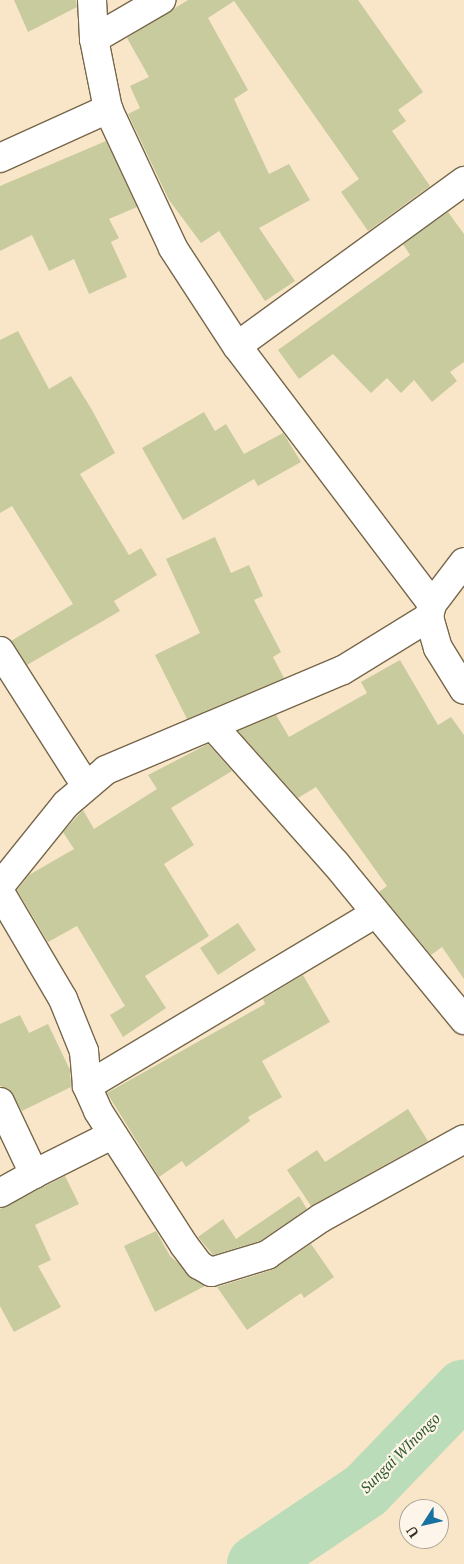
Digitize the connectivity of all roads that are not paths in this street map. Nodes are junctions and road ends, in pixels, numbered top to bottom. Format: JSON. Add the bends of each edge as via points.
{"nodes":[{"id":1,"x":92,"y":0,"type":"edge"},
{"id":2,"x":161,"y":0,"type":"edge"},
{"id":3,"x":94,"y":39,"type":"junction"},
{"id":4,"x":108,"y":109,"type":"junction"},
{"id":5,"x":0,"y":158,"type":"edge"},
{"id":6,"x":464,"y":180,"type":"edge"},
{"id":7,"x":237,"y":346,"type":"junction"},
{"id":8,"x":464,"y":562,"type":"edge"},
{"id":9,"x":431,"y":610,"type":"junction"},
{"id":10,"x":0,"y":651,"type":"edge"},
{"id":11,"x":464,"y":690,"type":"edge"},
{"id":12,"x":214,"y":726,"type":"junction"},
{"id":13,"x":86,"y":786,"type":"junction"},
{"id":14,"x":0,"y":886,"type":"edge"},
{"id":15,"x":0,"y":892,"type":"edge"},
{"id":16,"x":374,"y":914,"type":"junction"},
{"id":17,"x":464,"y":1020,"type":"edge"},
{"id":18,"x":87,"y":1086,"type":"junction"},
{"id":19,"x":0,"y":1102,"type":"edge"},
{"id":20,"x":112,"y":1135,"type":"junction"},
{"id":21,"x":464,"y":1139,"type":"edge"},
{"id":22,"x":34,"y":1174,"type":"junction"},
{"id":23,"x":0,"y":1193,"type":"edge"}],
"edges":[{"from":1,"to":3,"type":"street"},
{"from":2,"to":3,"type":"street"},
{"from":3,"to":4,"type":"street"},
{"from":4,"to":5,"type":"street"},
{"from":4,"to":7,"type":"street","via":[[154,214]]},
{"from":6,"to":7,"type":"street"},
{"from":7,"to":9,"type":"street"},
{"from":8,"to":9,"type":"street"},
{"from":9,"to":11,"type":"street","via":[[438,648]]},
{"from":9,"to":12,"type":"street","via":[[343,670]]},
{"from":10,"to":13,"type":"street"},
{"from":12,"to":13,"type":"street","via":[[137,754]]},
{"from":12,"to":16,"type":"street","via":[[336,864]]},
{"from":13,"to":14,"type":"street"},
{"from":15,"to":18,"type":"street","via":[[63,999],[84,1050]]},
{"from":16,"to":17,"type":"street"},
{"from":16,"to":18,"type":"street"},
{"from":18,"to":20,"type":"street"},
{"from":19,"to":22,"type":"street"},
{"from":20,"to":21,"type":"street","via":[[184,1245],[211,1272],[267,1255],[321,1218]]},
{"from":20,"to":22,"type":"street"},
{"from":22,"to":23,"type":"street"}]}
